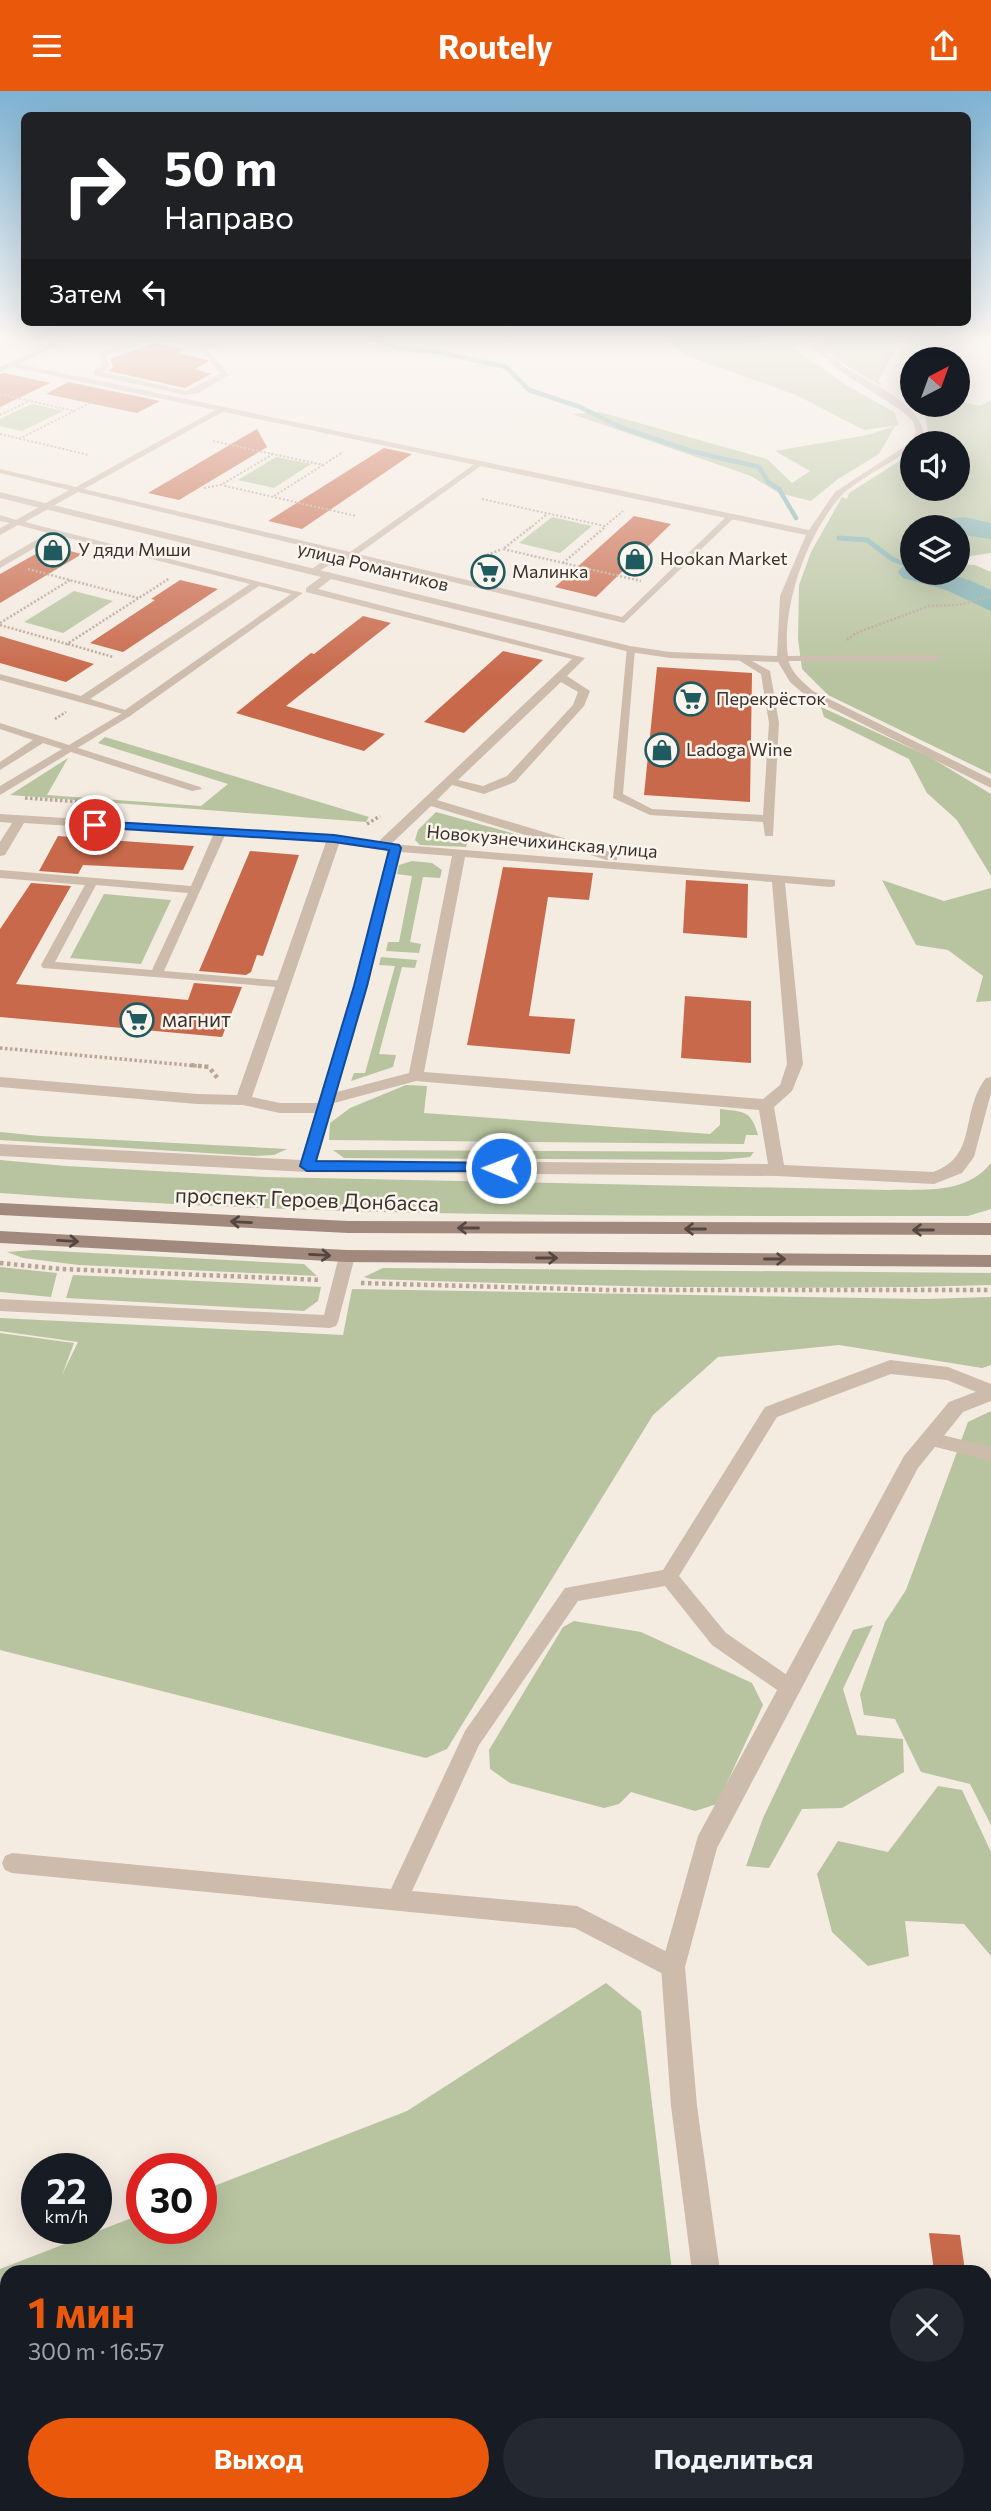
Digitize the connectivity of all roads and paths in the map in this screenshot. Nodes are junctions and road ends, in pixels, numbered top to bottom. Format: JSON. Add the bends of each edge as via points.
{"nodes":[{"id":1,"x":71,"y":451,"type":"edge"},
{"id":2,"x":146,"y":451,"type":"edge"},
{"id":3,"x":259,"y":451,"type":"edge"},
{"id":4,"x":345,"y":451,"type":"edge"},
{"id":5,"x":421,"y":451,"type":"edge"},
{"id":6,"x":900,"y":453,"type":"edge"},
{"id":7,"x":273,"y":454,"type":"junction"},
{"id":8,"x":89,"y":455,"type":"dead end"},
{"id":9,"x":479,"y":463,"type":"junction"},
{"id":10,"x":323,"y":465,"type":"junction"},
{"id":11,"x":0,"y":471,"type":"edge"},
{"id":12,"x":221,"y":485,"type":"junction"},
{"id":13,"x":204,"y":488,"type":"dead end"},
{"id":14,"x":77,"y":489,"type":"junction"},
{"id":15,"x":0,"y":495,"type":"edge"},
{"id":16,"x":273,"y":496,"type":"junction"},
{"id":17,"x":640,"y":496,"type":"junction"},
{"id":18,"x":482,"y":499,"type":"dead end"},
{"id":19,"x":46,"y":506,"type":"junction"},
{"id":20,"x":547,"y":513,"type":"junction"},
{"id":21,"x":356,"y":516,"type":"dead end"},
{"id":22,"x":732,"y":516,"type":"junction"},
{"id":23,"x":0,"y":518,"type":"edge"},
{"id":24,"x":16,"y":523,"type":"junction"},
{"id":25,"x":605,"y":526,"type":"junction"},
{"id":26,"x":0,"y":532,"type":"edge"},
{"id":27,"x":56,"y":533,"type":"junction"},
{"id":28,"x":812,"y":533,"type":"junction"},
{"id":29,"x":503,"y":549,"type":"junction"},
{"id":30,"x":351,"y":555,"type":"junction"},
{"id":31,"x":487,"y":555,"type":"dead end"},
{"id":32,"x":2,"y":563,"type":"edge"},
{"id":33,"x":563,"y":563,"type":"junction"},
{"id":34,"x":188,"y":566,"type":"junction"},
{"id":35,"x":316,"y":570,"type":"junction"},
{"id":36,"x":331,"y":574,"type":"junction"},
{"id":37,"x":70,"y":580,"type":"junction"},
{"id":38,"x":257,"y":583,"type":"junction"},
{"id":39,"x":660,"y":585,"type":"junction"},
{"id":40,"x":991,"y":596,"type":"edge"},
{"id":41,"x":139,"y":598,"type":"junction"},
{"id":42,"x":0,"y":624,"type":"edge"},
{"id":43,"x":67,"y":644,"type":"junction"},
{"id":44,"x":630,"y":649,"type":"junction"},
{"id":45,"x":935,"y":658,"type":"dead end"},
{"id":46,"x":742,"y":659,"type":"junction"},
{"id":47,"x":782,"y":659,"type":"junction"},
{"id":48,"x":823,"y":659,"type":"junction"},
{"id":49,"x":138,"y":664,"type":"junction"},
{"id":50,"x":0,"y":677,"type":"edge"},
{"id":51,"x":560,"y":677,"type":"junction"},
{"id":52,"x":82,"y":700,"type":"junction"},
{"id":53,"x":126,"y":714,"type":"junction"},
{"id":54,"x":0,"y":726,"type":"edge"},
{"id":55,"x":42,"y":740,"type":"junction"},
{"id":56,"x":69,"y":749,"type":"junction"},
{"id":57,"x":0,"y":769,"type":"edge"},
{"id":58,"x":22,"y":777,"type":"junction"},
{"id":59,"x":450,"y":781,"type":"junction"},
{"id":60,"x":991,"y":784,"type":"edge"},
{"id":61,"x":196,"y":789,"type":"dead end"},
{"id":62,"x":0,"y":791,"type":"edge"},
{"id":63,"x":428,"y":801,"type":"junction"},
{"id":64,"x":0,"y":818,"type":"edge"},
{"id":65,"x":768,"y":819,"type":"junction"},
{"id":66,"x":20,"y":820,"type":"junction"},
{"id":67,"x":220,"y":833,"type":"junction"},
{"id":68,"x":769,"y":834,"type":"dead end"},
{"id":69,"x":334,"y":839,"type":"junction"},
{"id":70,"x":388,"y":847,"type":"junction"},
{"id":71,"x":0,"y":852,"type":"edge"},
{"id":72,"x":459,"y":853,"type":"junction"},
{"id":73,"x":647,"y":868,"type":"junction"},
{"id":74,"x":0,"y":874,"type":"edge"},
{"id":75,"x":778,"y":879,"type":"junction"},
{"id":76,"x":92,"y":881,"type":"junction"},
{"id":77,"x":830,"y":883,"type":"dead end"},
{"id":78,"x":195,"y":890,"type":"junction"},
{"id":79,"x":156,"y":974,"type":"junction"},
{"id":80,"x":284,"y":985,"type":"junction"},
{"id":81,"x":0,"y":1048,"type":"edge"},
{"id":82,"x":416,"y":1076,"type":"junction"},
{"id":83,"x":0,"y":1082,"type":"edge"},
{"id":84,"x":991,"y":1082,"type":"edge"},
{"id":85,"x":238,"y":1100,"type":"junction"},
{"id":86,"x":327,"y":1103,"type":"junction"},
{"id":87,"x":766,"y":1105,"type":"junction"},
{"id":88,"x":0,"y":1150,"type":"edge"},
{"id":89,"x":307,"y":1166,"type":"junction"},
{"id":90,"x":777,"y":1170,"type":"junction"},
{"id":91,"x":0,"y":1209,"type":"edge"},
{"id":92,"x":991,"y":1229,"type":"edge"},
{"id":93,"x":0,"y":1237,"type":"edge"},
{"id":94,"x":347,"y":1256,"type":"junction"},
{"id":95,"x":991,"y":1261,"type":"edge"},
{"id":96,"x":0,"y":1263,"type":"edge"},
{"id":97,"x":341,"y":1282,"type":"junction"},
{"id":98,"x":991,"y":1290,"type":"edge"},
{"id":99,"x":0,"y":1305,"type":"edge"},
{"id":100,"x":991,"y":1392,"type":"edge"},
{"id":101,"x":930,"y":1439,"type":"junction"},
{"id":102,"x":991,"y":1454,"type":"edge"},
{"id":103,"x":669,"y":1577,"type":"junction"},
{"id":104,"x":790,"y":1688,"type":"junction"},
{"id":105,"x":12,"y":1863,"type":"dead end"},
{"id":106,"x":397,"y":1900,"type":"junction"},
{"id":107,"x":673,"y":1967,"type":"junction"},
{"id":108,"x":705,"y":2265,"type":"edge"}],
"edges":[{"from":1,"to":8,"type":"path"},
{"from":2,"to":14,"type":"lane"},
{"from":3,"to":7,"type":"path"},
{"from":4,"to":10,"type":"path"},
{"from":5,"to":9,"type":"street"},
{"from":6,"to":28,"type":"street","via":[[838,494]]},
{"from":7,"to":10,"type":"path"},
{"from":7,"to":12,"type":"path"},
{"from":9,"to":17,"type":"street"},
{"from":9,"to":30,"type":"lane"},
{"from":10,"to":16,"type":"path"},
{"from":11,"to":14,"type":"lane"},
{"from":12,"to":13,"type":"path"},
{"from":12,"to":16,"type":"path"},
{"from":14,"to":19,"type":"lane"},
{"from":14,"to":30,"type":"lane"},
{"from":15,"to":19,"type":"street","name":"улица Романтиков"},
{"from":16,"to":21,"type":"path"},
{"from":17,"to":22,"type":"street"},
{"from":17,"to":25,"type":"path"},
{"from":18,"to":20,"type":"path"},
{"from":19,"to":24,"type":"lane"},
{"from":19,"to":35,"type":"street","name":"улица Романтиков"},
{"from":20,"to":25,"type":"path"},
{"from":20,"to":29,"type":"path"},
{"from":22,"to":28,"type":"street"},
{"from":22,"to":39,"type":"lane"},
{"from":23,"to":24,"type":"lane"},
{"from":24,"to":26,"type":"lane"},
{"from":24,"to":27,"type":"lane"},
{"from":25,"to":33,"type":"path"},
{"from":27,"to":32,"type":"lane"},
{"from":27,"to":34,"type":"lane"},
{"from":28,"to":47,"type":"street","via":[[785,596]]},
{"from":29,"to":31,"type":"path"},
{"from":29,"to":33,"type":"path"},
{"from":30,"to":35,"type":"lane"},
{"from":30,"to":39,"type":"lane","via":[[624,620]]},
{"from":32,"to":37,"type":"path"},
{"from":33,"to":39,"type":"path"},
{"from":34,"to":38,"type":"lane"},
{"from":34,"to":41,"type":"path"},
{"from":35,"to":36,"type":"street","name":"улица Романтиков"},
{"from":36,"to":44,"type":"street","name":"улица Романтиков"},
{"from":36,"to":51,"type":"street","via":[[310,590],[580,658]]},
{"from":37,"to":41,"type":"path"},
{"from":37,"to":42,"type":"path"},
{"from":38,"to":49,"type":"lane"},
{"from":38,"to":53,"type":"lane","via":[[298,593]]},
{"from":40,"to":48,"type":"path","via":[[959,605],[929,606],[856,633]]},
{"from":41,"to":43,"type":"path"},
{"from":42,"to":43,"type":"path"},
{"from":43,"to":49,"type":"path"},
{"from":44,"to":46,"type":"street","name":"улица Романтиков"},
{"from":44,"to":65,"type":"lane","via":[[617,796],[650,812]]},
{"from":45,"to":48,"type":"lane"},
{"from":46,"to":47,"type":"street","name":"улица Романтиков"},
{"from":46,"to":65,"type":"lane","via":[[766,673],[771,698],[775,723]]},
{"from":47,"to":48,"type":"lane"},
{"from":47,"to":60,"type":"street","via":[[794,680],[809,693]]},
{"from":49,"to":52,"type":"lane"},
{"from":50,"to":52,"type":"lane"},
{"from":51,"to":59,"type":"street"},
{"from":51,"to":59,"type":"street","via":[[584,691],[579,706],[511,779],[484,790]]},
{"from":52,"to":53,"type":"lane"},
{"from":53,"to":56,"type":"street"},
{"from":54,"to":55,"type":"lane"},
{"from":55,"to":56,"type":"lane"},
{"from":55,"to":57,"type":"lane"},
{"from":56,"to":58,"type":"street"},
{"from":56,"to":61,"type":"lane"},
{"from":57,"to":58,"type":"lane"},
{"from":58,"to":62,"type":"street"},
{"from":59,"to":63,"type":"street"},
{"from":63,"to":70,"type":"street"},
{"from":63,"to":73,"type":"street"},
{"from":64,"to":66,"type":"street","name":"Новокузнечихинская улица"},
{"from":65,"to":68,"type":"lane"},
{"from":66,"to":67,"type":"street","name":"Новокузнечихинская улица"},
{"from":66,"to":71,"type":"street"},
{"from":67,"to":69,"type":"street","name":"Новокузнечихинская улица"},
{"from":67,"to":78,"type":"lane"},
{"from":69,"to":70,"type":"street","name":"Новокузнечихинская улица"},
{"from":69,"to":80,"type":"street"},
{"from":70,"to":72,"type":"street","name":"Новокузнечихинская улица"},
{"from":70,"to":86,"type":"street"},
{"from":72,"to":73,"type":"street","name":"Новокузнечихинская улица"},
{"from":72,"to":82,"type":"street"},
{"from":73,"to":75,"type":"street","name":"Новокузнечихинская улица"},
{"from":74,"to":76,"type":"lane"},
{"from":75,"to":77,"type":"street","name":"Новокузнечихинская улица"},
{"from":75,"to":87,"type":"street","via":[[795,1064],[787,1087]]},
{"from":76,"to":78,"type":"lane"},
{"from":76,"to":79,"type":"lane","via":[[47,965]]},
{"from":78,"to":79,"type":"lane"},
{"from":79,"to":80,"type":"lane"},
{"from":80,"to":85,"type":"street"},
{"from":81,"to":85,"type":"path","via":[[209,1067]]},
{"from":82,"to":86,"type":"street"},
{"from":82,"to":87,"type":"street"},
{"from":83,"to":85,"type":"street"},
{"from":84,"to":90,"type":"street","via":[[978,1103],[974,1145],[958,1168],[934,1178]]},
{"from":85,"to":86,"type":"street","via":[[280,1108]]},
{"from":86,"to":89,"type":"street"},
{"from":87,"to":90,"type":"street"},
{"from":88,"to":89,"type":"street"},
{"from":89,"to":90,"type":"street"},
{"from":92,"to":91,"type":"street","name":"проспект Героев Донбасса","one_way":true,"via":[[348,1227]]},
{"from":93,"to":94,"type":"street","one_way":true},
{"from":94,"to":95,"type":"street","one_way":true},
{"from":94,"to":97,"type":"lane"},
{"from":96,"to":97,"type":"path"},
{"from":97,"to":98,"type":"path","via":[[608,1290]]},
{"from":97,"to":99,"type":"lane","via":[[330,1322]]},
{"from":100,"to":101,"type":"street","via":[[956,1407]]},
{"from":100,"to":103,"type":"lane","via":[[948,1374],[890,1367],[771,1412]]},
{"from":101,"to":102,"type":"lane"},
{"from":101,"to":104,"type":"street","via":[[911,1462]]},
{"from":103,"to":104,"type":"lane","via":[[719,1639]]},
{"from":103,"to":106,"type":"lane","via":[[572,1594],[472,1738]]},
{"from":104,"to":107,"type":"street","via":[[706,1844]]},
{"from":105,"to":106,"type":"lane"},
{"from":106,"to":107,"type":"lane","via":[[578,1917]]},
{"from":107,"to":108,"type":"street","via":[[684,2106]]}]}
